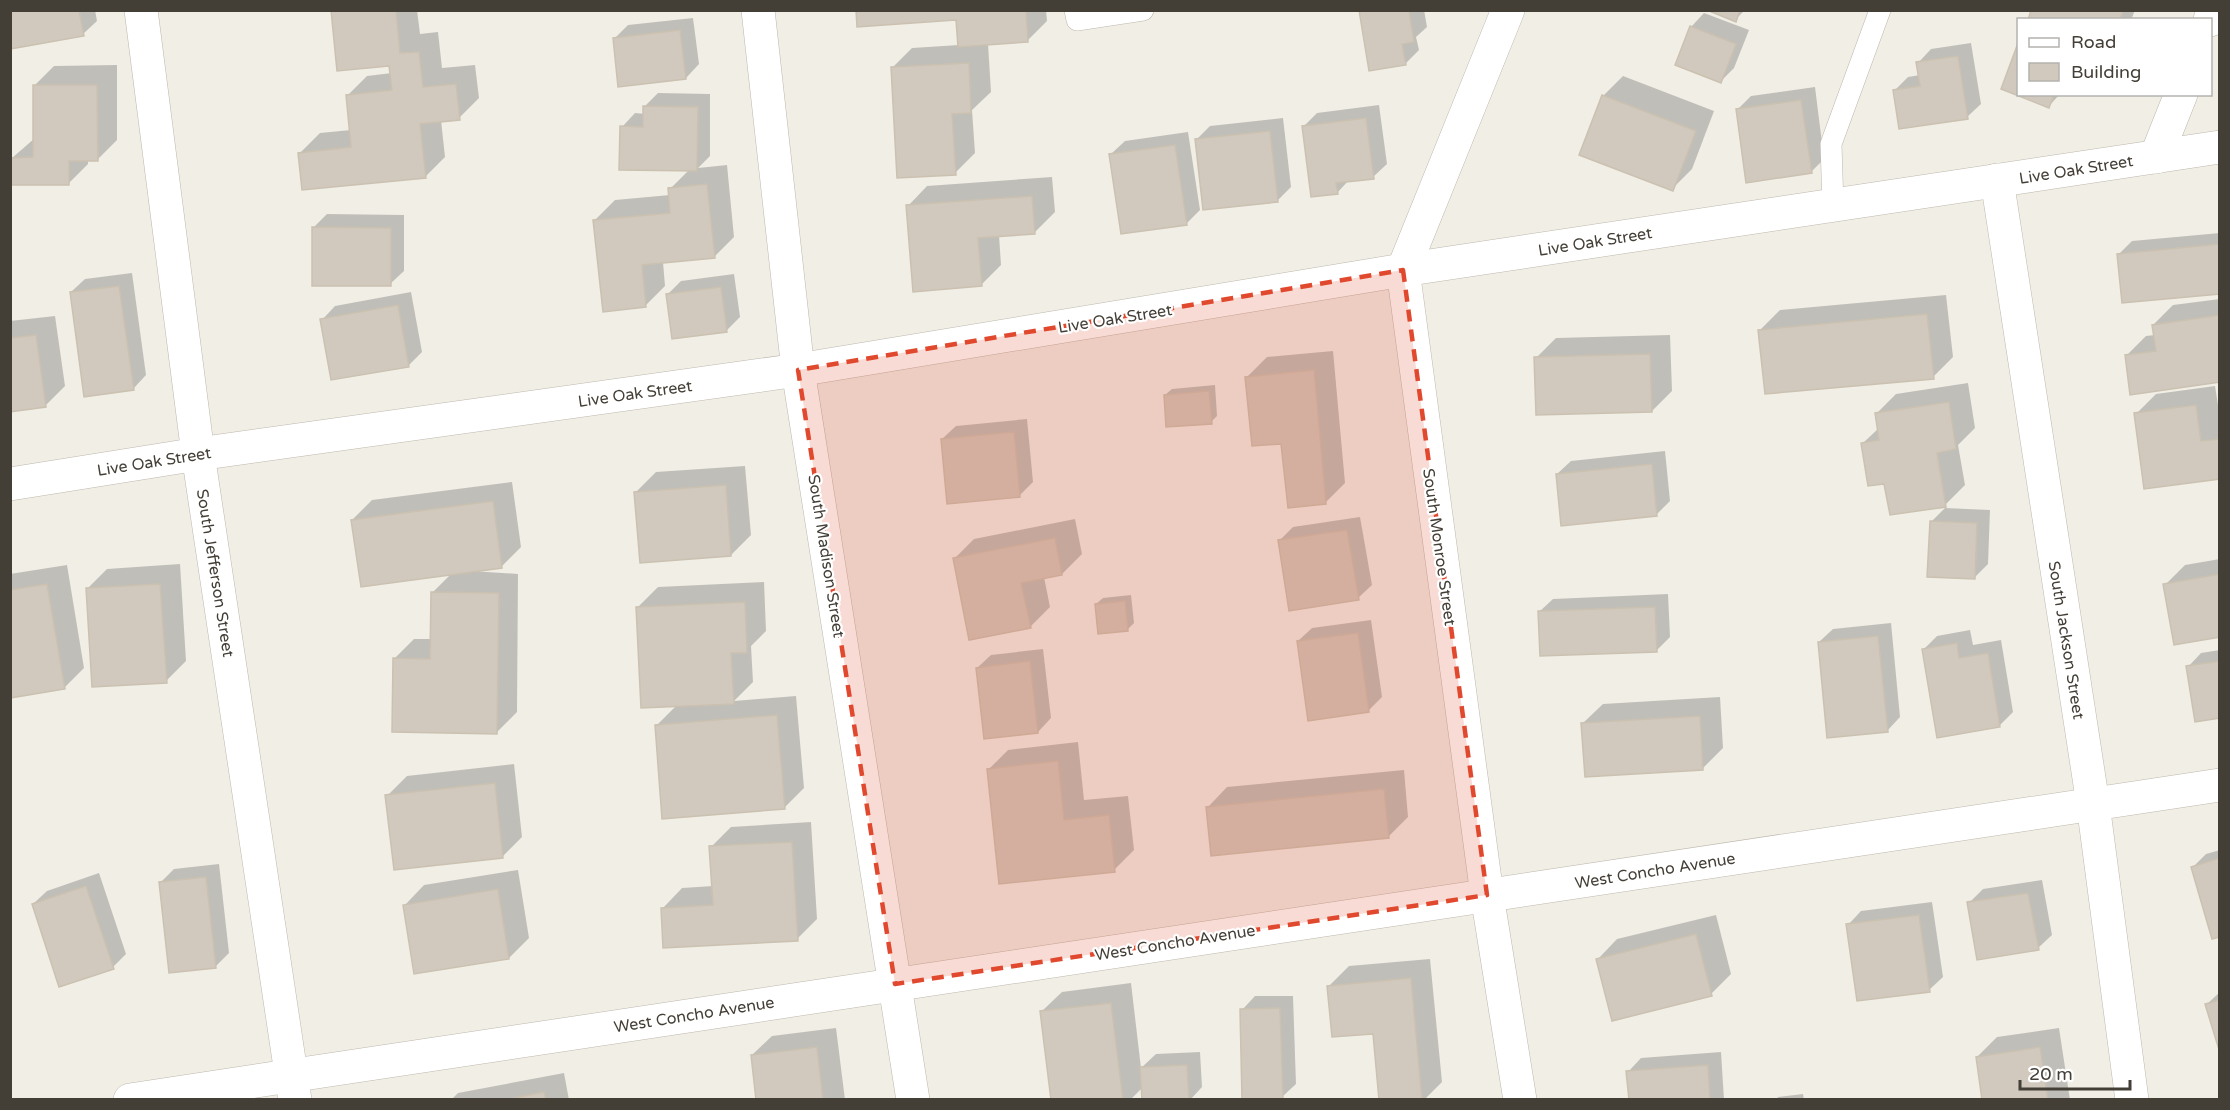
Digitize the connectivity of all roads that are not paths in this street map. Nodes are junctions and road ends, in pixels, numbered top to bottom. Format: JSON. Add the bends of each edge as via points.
{"nodes":[{"id":1,"x":141,"y":10,"type":"edge"},
{"id":2,"x":758,"y":10,"type":"edge"},
{"id":3,"x":1075,"y":10,"type":"edge"},
{"id":4,"x":1143,"y":10,"type":"edge"},
{"id":5,"x":1508,"y":10,"type":"edge"},
{"id":6,"x":1880,"y":10,"type":"edge"},
{"id":7,"x":2180,"y":96,"type":"edge"},
{"id":8,"x":2220,"y":147,"type":"edge"},
{"id":9,"x":2156,"y":157,"type":"junction"},
{"id":10,"x":1997,"y":180,"type":"junction"},
{"id":11,"x":1833,"y":206,"type":"junction"},
{"id":12,"x":1403,"y":270,"type":"junction"},
{"id":13,"x":798,"y":370,"type":"junction"},
{"id":14,"x":198,"y":454,"type":"junction"},
{"id":15,"x":10,"y":484,"type":"edge"},
{"id":16,"x":2220,"y":785,"type":"edge"},
{"id":17,"x":2093,"y":804,"type":"junction"},
{"id":18,"x":1487,"y":895,"type":"junction"},
{"id":19,"x":895,"y":984,"type":"junction"},
{"id":20,"x":293,"y":1087,"type":"edge"},
{"id":21,"x":130,"y":1100,"type":"edge"},
{"id":22,"x":913,"y":1100,"type":"edge"},
{"id":23,"x":1520,"y":1100,"type":"edge"},
{"id":24,"x":2132,"y":1100,"type":"edge"}],
"edges":[{"from":1,"to":14,"type":"street","name":"South Jefferson Street"},
{"from":2,"to":13,"type":"street","name":"South Madison Street"},
{"from":3,"to":4,"type":"lane","via":[[1077,20]]},
{"from":5,"to":12,"type":"street","name":"South Monroe Street"},
{"from":6,"to":11,"type":"lane","via":[[1831,144]]},
{"from":7,"to":9,"type":"street"},
{"from":8,"to":9,"type":"street","name":"Live Oak Street"},
{"from":9,"to":10,"type":"street","name":"Live Oak Street"},
{"from":10,"to":11,"type":"street","name":"Live Oak Street"},
{"from":10,"to":17,"type":"street","name":"South Jackson Street"},
{"from":11,"to":12,"type":"street","name":"Live Oak Street"},
{"from":12,"to":13,"type":"street","name":"Live Oak Street"},
{"from":12,"to":18,"type":"street","name":"South Monroe Street"},
{"from":13,"to":14,"type":"street","name":"Live Oak Street"},
{"from":13,"to":19,"type":"street","name":"South Madison Street"},
{"from":14,"to":15,"type":"street","name":"Live Oak Street"},
{"from":14,"to":20,"type":"street","name":"South Jefferson Street"},
{"from":16,"to":17,"type":"street","name":"West Concho Avenue"},
{"from":17,"to":18,"type":"street","name":"West Concho Avenue"},
{"from":17,"to":24,"type":"street","name":"South Jackson Street"},
{"from":18,"to":19,"type":"street","name":"West Concho Avenue"},
{"from":18,"to":23,"type":"street","name":"South Monroe Street"},
{"from":19,"to":20,"type":"street","name":"West Concho Avenue"},
{"from":19,"to":22,"type":"street","name":"South Madison Street"},
{"from":20,"to":21,"type":"street","name":"West Concho Avenue"}]}
